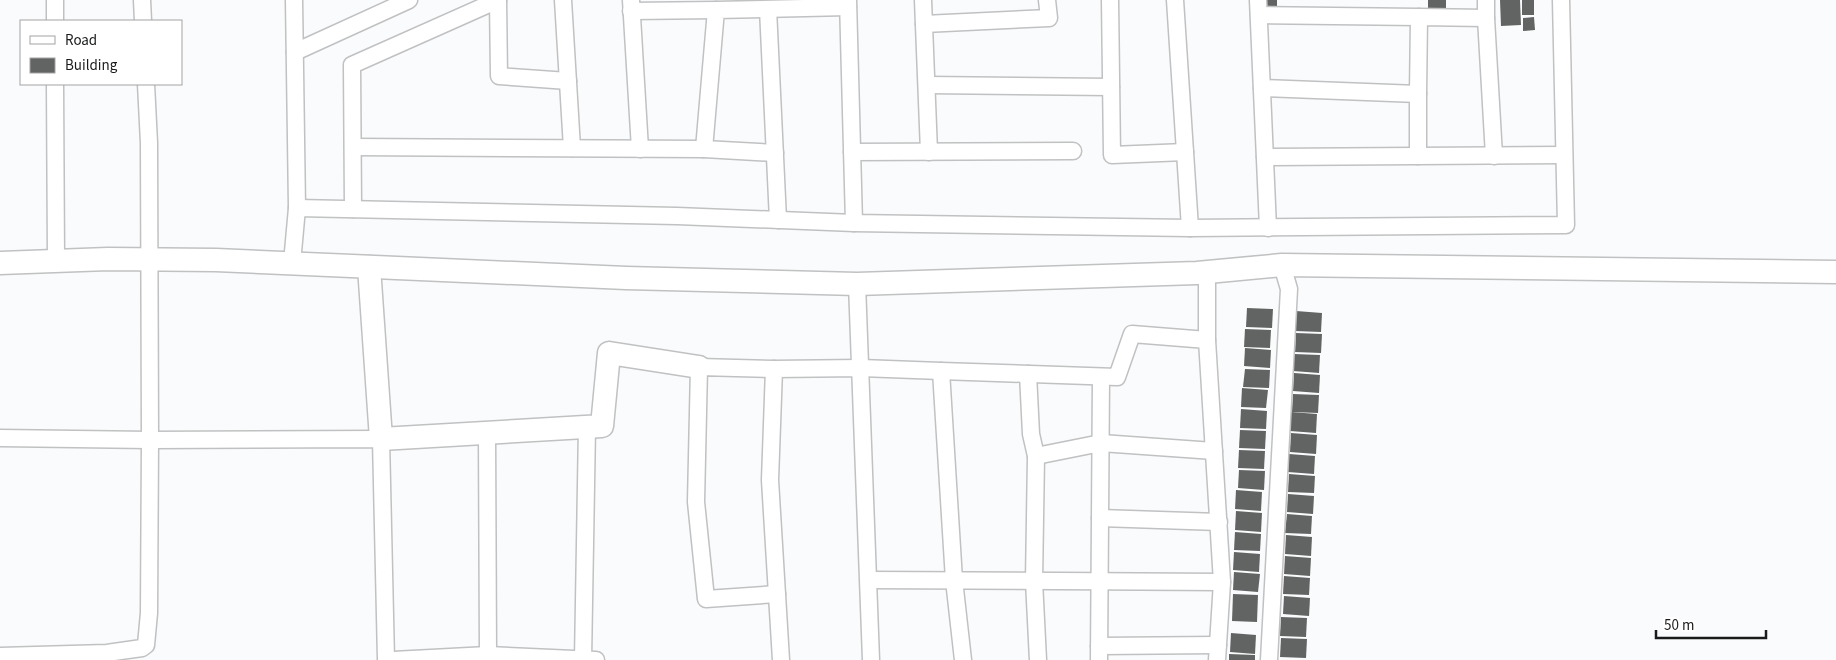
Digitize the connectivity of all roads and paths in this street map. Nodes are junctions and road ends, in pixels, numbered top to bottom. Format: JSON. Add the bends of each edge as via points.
{"nodes":[{"id":1,"x":55,"y":0,"type":"edge"},
{"id":2,"x":142,"y":0,"type":"edge"},
{"id":3,"x":294,"y":0,"type":"edge"},
{"id":4,"x":408,"y":0,"type":"edge"},
{"id":5,"x":498,"y":0,"type":"edge"},
{"id":6,"x":563,"y":0,"type":"edge"},
{"id":7,"x":924,"y":0,"type":"edge"},
{"id":8,"x":1047,"y":0,"type":"edge"},
{"id":9,"x":1110,"y":0,"type":"edge"},
{"id":10,"x":1176,"y":0,"type":"edge"},
{"id":11,"x":1486,"y":0,"type":"edge"},
{"id":12,"x":1561,"y":0,"type":"edge"},
{"id":13,"x":848,"y":4,"type":"edge"},
{"id":14,"x":631,"y":6,"type":"edge"},
{"id":15,"x":1259,"y":8,"type":"edge"},
{"id":16,"x":768,"y":9,"type":"junction"},
{"id":17,"x":716,"y":10,"type":"junction"},
{"id":18,"x":1419,"y":17,"type":"junction"},
{"id":19,"x":1486,"y":18,"type":"junction"},
{"id":20,"x":55,"y":20,"type":"edge"},
{"id":21,"x":143,"y":20,"type":"edge"},
{"id":22,"x":924,"y":24,"type":"junction"},
{"id":23,"x":295,"y":52,"type":"junction"},
{"id":24,"x":568,"y":81,"type":"junction"},
{"id":25,"x":55,"y":85,"type":"edge"},
{"id":26,"x":146,"y":85,"type":"edge"},
{"id":27,"x":927,"y":85,"type":"junction"},
{"id":28,"x":1111,"y":87,"type":"junction"},
{"id":29,"x":1262,"y":88,"type":"junction"},
{"id":30,"x":1418,"y":94,"type":"junction"},
{"id":31,"x":353,"y":147,"type":"junction"},
{"id":32,"x":572,"y":148,"type":"junction"},
{"id":33,"x":640,"y":149,"type":"junction"},
{"id":34,"x":704,"y":149,"type":"junction"},
{"id":35,"x":1073,"y":151,"type":"dead end"},
{"id":36,"x":852,"y":152,"type":"junction"},
{"id":37,"x":929,"y":152,"type":"junction"},
{"id":38,"x":1185,"y":152,"type":"junction"},
{"id":39,"x":775,"y":153,"type":"junction"},
{"id":40,"x":1564,"y":155,"type":"junction"},
{"id":41,"x":1418,"y":156,"type":"junction"},
{"id":42,"x":1494,"y":156,"type":"junction"},
{"id":43,"x":1265,"y":157,"type":"junction"},
{"id":44,"x":297,"y":208,"type":"junction"},
{"id":45,"x":353,"y":209,"type":"junction"},
{"id":46,"x":778,"y":220,"type":"junction"},
{"id":47,"x":854,"y":223,"type":"junction"},
{"id":48,"x":1190,"y":228,"type":"junction"},
{"id":49,"x":1268,"y":228,"type":"junction"},
{"id":50,"x":149,"y":259,"type":"junction"},
{"id":51,"x":56,"y":261,"type":"junction"},
{"id":52,"x":0,"y":263,"type":"edge"},
{"id":53,"x":292,"y":263,"type":"junction"},
{"id":54,"x":1282,"y":265,"type":"junction"},
{"id":55,"x":369,"y":267,"type":"junction"},
{"id":56,"x":1207,"y":272,"type":"junction"},
{"id":57,"x":1836,"y":272,"type":"edge"},
{"id":58,"x":857,"y":284,"type":"junction"},
{"id":59,"x":1207,"y":340,"type":"junction"},
{"id":60,"x":699,"y":367,"type":"junction"},
{"id":61,"x":861,"y":368,"type":"junction"},
{"id":62,"x":774,"y":369,"type":"junction"},
{"id":63,"x":941,"y":371,"type":"junction"},
{"id":64,"x":1028,"y":374,"type":"junction"},
{"id":65,"x":1102,"y":377,"type":"junction"},
{"id":66,"x":587,"y":427,"type":"junction"},
{"id":67,"x":487,"y":433,"type":"junction"},
{"id":68,"x":0,"y":438,"type":"edge"},
{"id":69,"x":382,"y":439,"type":"junction"},
{"id":70,"x":150,"y":440,"type":"junction"},
{"id":71,"x":1101,"y":443,"type":"junction"},
{"id":72,"x":1214,"y":451,"type":"junction"},
{"id":73,"x":1036,"y":456,"type":"junction"},
{"id":74,"x":1100,"y":518,"type":"junction"},
{"id":75,"x":1219,"y":522,"type":"junction"},
{"id":76,"x":869,"y":580,"type":"junction"},
{"id":77,"x":954,"y":580,"type":"junction"},
{"id":78,"x":1034,"y":581,"type":"junction"},
{"id":79,"x":1100,"y":581,"type":"junction"},
{"id":80,"x":1222,"y":582,"type":"junction"},
{"id":81,"x":777,"y":594,"type":"junction"},
{"id":82,"x":1217,"y":652,"type":"edge"},
{"id":83,"x":1099,"y":653,"type":"edge"},
{"id":84,"x":488,"y":654,"type":"junction"},
{"id":85,"x":0,"y":656,"type":"edge"},
{"id":86,"x":386,"y":660,"type":"edge"},
{"id":87,"x":393,"y":660,"type":"edge"},
{"id":88,"x":588,"y":660,"type":"edge"},
{"id":89,"x":781,"y":660,"type":"edge"},
{"id":90,"x":871,"y":660,"type":"edge"},
{"id":91,"x":963,"y":660,"type":"edge"},
{"id":92,"x":1038,"y":660,"type":"edge"},
{"id":93,"x":1269,"y":660,"type":"edge"}],
"edges":[{"from":1,"to":20,"type":"street"},
{"from":2,"to":21,"type":"street"},
{"from":3,"to":23,"type":"street"},
{"from":4,"to":23,"type":"street"},
{"from":5,"to":24,"type":"street","via":[[499,76]]},
{"from":5,"to":31,"type":"street","via":[[352,65]]},
{"from":6,"to":24,"type":"street"},
{"from":7,"to":22,"type":"street"},
{"from":8,"to":22,"type":"street","via":[[1049,18]]},
{"from":9,"to":28,"type":"street"},
{"from":10,"to":38,"type":"street"},
{"from":11,"to":19,"type":"street"},
{"from":12,"to":40,"type":"street"},
{"from":13,"to":16,"type":"street"},
{"from":13,"to":36,"type":"street"},
{"from":14,"to":17,"type":"street"},
{"from":14,"to":33,"type":"street"},
{"from":15,"to":18,"type":"street"},
{"from":15,"to":29,"type":"street"},
{"from":16,"to":17,"type":"street"},
{"from":16,"to":39,"type":"street"},
{"from":17,"to":34,"type":"street"},
{"from":18,"to":19,"type":"street"},
{"from":18,"to":30,"type":"street"},
{"from":19,"to":42,"type":"street"},
{"from":22,"to":27,"type":"street"},
{"from":23,"to":44,"type":"street"},
{"from":24,"to":32,"type":"street"},
{"from":25,"to":51,"type":"street"},
{"from":26,"to":50,"type":"street"},
{"from":27,"to":28,"type":"street"},
{"from":27,"to":37,"type":"street"},
{"from":28,"to":38,"type":"street","via":[[1112,156]]},
{"from":29,"to":30,"type":"street"},
{"from":29,"to":43,"type":"street"},
{"from":30,"to":41,"type":"street"},
{"from":31,"to":32,"type":"street"},
{"from":31,"to":45,"type":"street"},
{"from":32,"to":33,"type":"street"},
{"from":33,"to":34,"type":"street"},
{"from":34,"to":39,"type":"street"},
{"from":35,"to":37,"type":"street"},
{"from":36,"to":37,"type":"street"},
{"from":36,"to":47,"type":"street"},
{"from":38,"to":48,"type":"street"},
{"from":39,"to":46,"type":"street"},
{"from":40,"to":42,"type":"street"},
{"from":40,"to":49,"type":"street","via":[[1566,225]]},
{"from":41,"to":42,"type":"street"},
{"from":41,"to":43,"type":"street"},
{"from":43,"to":49,"type":"street"},
{"from":44,"to":45,"type":"street"},
{"from":44,"to":53,"type":"street"},
{"from":45,"to":46,"type":"street"},
{"from":46,"to":47,"type":"street"},
{"from":47,"to":48,"type":"street"},
{"from":48,"to":49,"type":"street"},
{"from":50,"to":51,"type":"main road"},
{"from":50,"to":53,"type":"main road"},
{"from":50,"to":70,"type":"street"},
{"from":51,"to":52,"type":"main road"},
{"from":53,"to":55,"type":"main road"},
{"from":54,"to":56,"type":"main road"},
{"from":54,"to":57,"type":"main road"},
{"from":54,"to":93,"type":"street","via":[[1289,289]]},
{"from":55,"to":58,"type":"main road"},
{"from":55,"to":69,"type":"main road"},
{"from":56,"to":58,"type":"main road"},
{"from":56,"to":59,"type":"street"},
{"from":58,"to":61,"type":"street"},
{"from":59,"to":65,"type":"street","via":[[1132,334],[1117,377]]},
{"from":59,"to":72,"type":"street"},
{"from":60,"to":62,"type":"street"},
{"from":60,"to":66,"type":"main road","via":[[609,353],[602,426]]},
{"from":60,"to":81,"type":"street","via":[[696,502],[706,599]]},
{"from":61,"to":62,"type":"street"},
{"from":61,"to":63,"type":"street"},
{"from":61,"to":76,"type":"street"},
{"from":62,"to":81,"type":"street","via":[[770,480]]},
{"from":63,"to":64,"type":"street"},
{"from":63,"to":77,"type":"street"},
{"from":64,"to":65,"type":"street"},
{"from":64,"to":73,"type":"street","via":[[1031,434]]},
{"from":65,"to":71,"type":"street"},
{"from":66,"to":67,"type":"main road"},
{"from":66,"to":88,"type":"street"},
{"from":67,"to":69,"type":"main road"},
{"from":67,"to":84,"type":"street"},
{"from":68,"to":70,"type":"street"},
{"from":69,"to":70,"type":"street"},
{"from":69,"to":86,"type":"street"},
{"from":70,"to":85,"type":"street","via":[[146,645],[107,653]]},
{"from":71,"to":72,"type":"street"},
{"from":71,"to":73,"type":"street"},
{"from":71,"to":74,"type":"street"},
{"from":72,"to":75,"type":"street"},
{"from":73,"to":78,"type":"street"},
{"from":74,"to":75,"type":"street"},
{"from":74,"to":79,"type":"street"},
{"from":75,"to":80,"type":"street"},
{"from":76,"to":77,"type":"street"},
{"from":76,"to":90,"type":"street"},
{"from":77,"to":78,"type":"street"},
{"from":77,"to":91,"type":"street"},
{"from":78,"to":79,"type":"street"},
{"from":78,"to":92,"type":"street"},
{"from":79,"to":80,"type":"street"},
{"from":79,"to":83,"type":"street"},
{"from":80,"to":82,"type":"street"},
{"from":81,"to":89,"type":"street"},
{"from":82,"to":83,"type":"street"},
{"from":84,"to":87,"type":"street"},
{"from":84,"to":88,"type":"street"}]}
